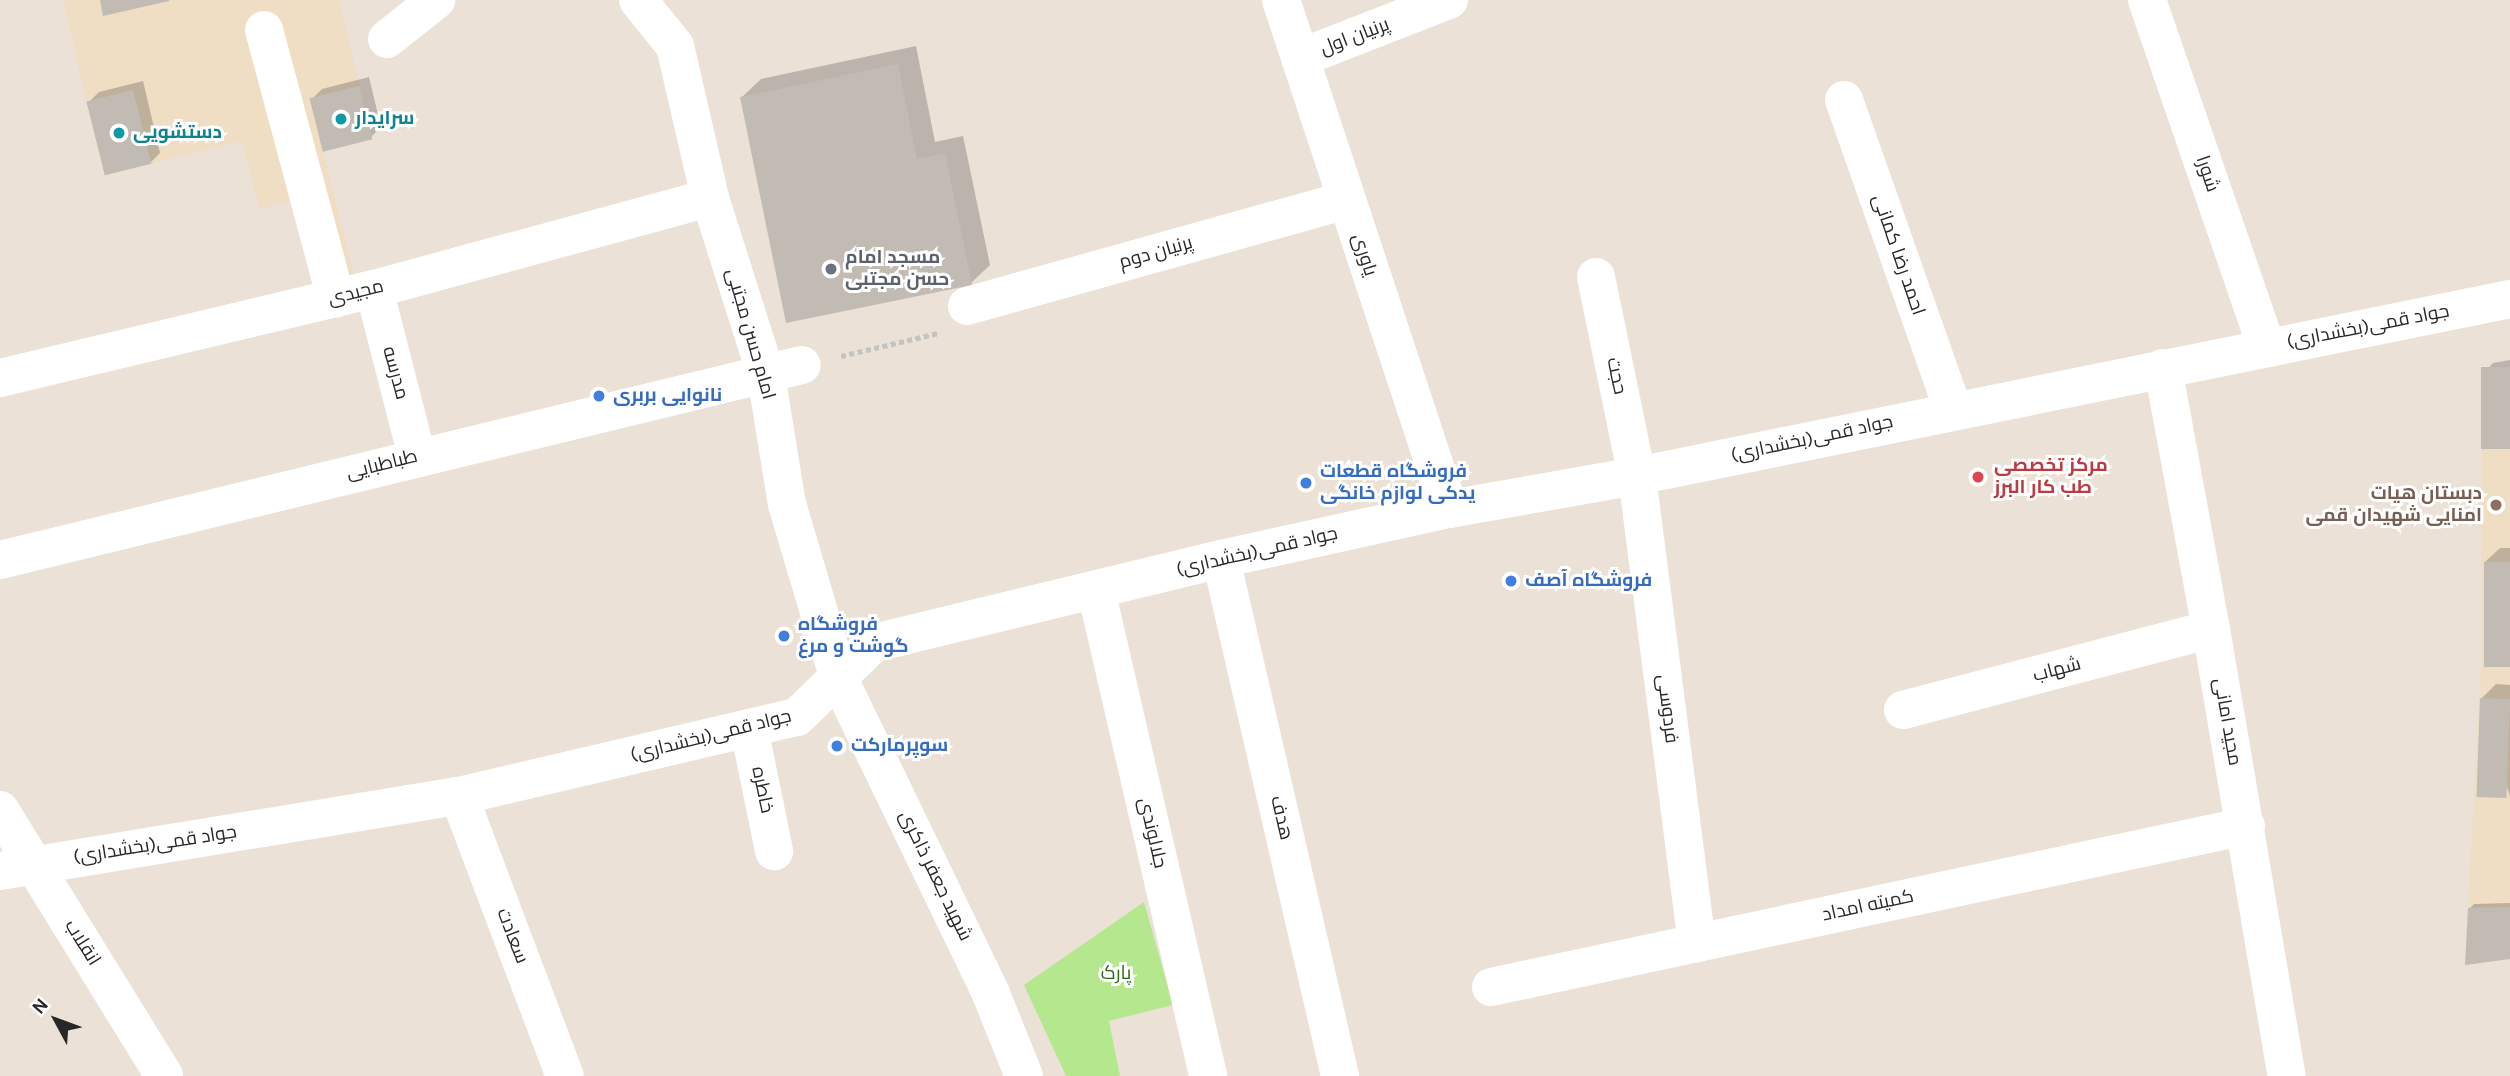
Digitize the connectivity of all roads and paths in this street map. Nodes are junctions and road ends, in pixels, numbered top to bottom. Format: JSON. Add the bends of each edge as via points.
{"nodes":[{"id":1,"x":436,"y":0,"type":"edge"},
{"id":2,"x":638,"y":0,"type":"edge"},
{"id":3,"x":1281,"y":0,"type":"edge"},
{"id":4,"x":1449,"y":0,"type":"edge"},
{"id":5,"x":2147,"y":0,"type":"edge"},
{"id":6,"x":264,"y":30,"type":"dead end"},
{"id":7,"x":387,"y":39,"type":"dead end"},
{"id":8,"x":1300,"y":58,"type":"junction"},
{"id":9,"x":1843,"y":100,"type":"dead end"},
{"id":10,"x":709,"y":198,"type":"junction"},
{"id":11,"x":1346,"y":200,"type":"junction"},
{"id":12,"x":1596,"y":277,"type":"dead end"},
{"id":13,"x":373,"y":289,"type":"junction"},
{"id":14,"x":336,"y":298,"type":"junction"},
{"id":15,"x":2510,"y":299,"type":"edge"},
{"id":16,"x":967,"y":306,"type":"joint"},
{"id":17,"x":2267,"y":348,"type":"junction"},
{"id":18,"x":803,"y":365,"type":"joint"},
{"id":19,"x":2162,"y":369,"type":"junction"},
{"id":20,"x":765,"y":375,"type":"junction"},
{"id":21,"x":0,"y":378,"type":"edge"},
{"id":22,"x":1952,"y":410,"type":"junction"},
{"id":23,"x":417,"y":456,"type":"junction"},
{"id":24,"x":1637,"y":476,"type":"junction"},
{"id":25,"x":1449,"y":509,"type":"junction"},
{"id":26,"x":1221,"y":559,"type":"junction"},
{"id":27,"x":0,"y":560,"type":"edge"},
{"id":28,"x":1096,"y":590,"type":"junction"},
{"id":29,"x":2211,"y":629,"type":"junction"},
{"id":30,"x":839,"y":679,"type":"junction"},
{"id":31,"x":1903,"y":710,"type":"dead end"},
{"id":32,"x":749,"y":728,"type":"junction"},
{"id":33,"x":459,"y":796,"type":"junction"},
{"id":34,"x":0,"y":810,"type":"edge"},
{"id":35,"x":2246,"y":826,"type":"junction"},
{"id":36,"x":774,"y":851,"type":"dead end"},
{"id":37,"x":17,"y":868,"type":"edge"},
{"id":38,"x":1697,"y":943,"type":"junction"},
{"id":39,"x":1490,"y":987,"type":"dead end"},
{"id":40,"x":163,"y":1076,"type":"edge"},
{"id":41,"x":565,"y":1076,"type":"edge"},
{"id":42,"x":1024,"y":1076,"type":"edge"},
{"id":43,"x":1208,"y":1076,"type":"edge"},
{"id":44,"x":1340,"y":1076,"type":"edge"},
{"id":45,"x":2287,"y":1076,"type":"edge"}],
"edges":[{"from":1,"to":7,"type":"street"},
{"from":2,"to":10,"type":"street","name":"امام حسن مجتبی","via":[[675,46]]},
{"from":3,"to":8,"type":"street","name":"یاوری"},
{"from":4,"to":8,"type":"street","name":"پرنیان اول"},
{"from":5,"to":17,"type":"street","name":"شورا"},
{"from":6,"to":14,"type":"street"},
{"from":8,"to":11,"type":"street","name":"یاوری"},
{"from":9,"to":22,"type":"street","name":"احمد رضا کمانی"},
{"from":10,"to":13,"type":"street","name":"مجیدی"},
{"from":10,"to":20,"type":"street","name":"امام حسن مجتبی"},
{"from":11,"to":16,"type":"street","name":"پرنیان دوم"},
{"from":11,"to":25,"type":"street","name":"یاوری"},
{"from":12,"to":24,"type":"street","name":"حجت"},
{"from":13,"to":14,"type":"street","name":"مجیدی"},
{"from":13,"to":23,"type":"street","name":"مدرسه"},
{"from":14,"to":21,"type":"street","name":"مجیدی"},
{"from":15,"to":17,"type":"street","name":"جواد قمی(بخشداری)"},
{"from":16,"to":18,"type":"path","via":[[953,330]]},
{"from":17,"to":19,"type":"street","name":"جواد قمی(بخشداری)"},
{"from":18,"to":20,"type":"street","name":"طباطبایی"},
{"from":19,"to":22,"type":"street","name":"جواد قمی(بخشداری)"},
{"from":19,"to":29,"type":"street","name":"مجید امانی"},
{"from":20,"to":23,"type":"street","name":"طباطبایی"},
{"from":20,"to":30,"type":"street","name":"امام حسن مجتبی","via":[[787,504]]},
{"from":22,"to":24,"type":"street","name":"جواد قمی(بخشداری)"},
{"from":23,"to":27,"type":"street","name":"طباطبایی"},
{"from":24,"to":25,"type":"street","name":"جواد قمی(بخشداری)"},
{"from":24,"to":38,"type":"street","name":"فردوسی"},
{"from":25,"to":26,"type":"street","name":"جواد قمی(بخشداری)"},
{"from":26,"to":28,"type":"street","name":"جواد قمی(بخشداری)"},
{"from":26,"to":44,"type":"street","name":"هدف"},
{"from":28,"to":30,"type":"street","name":"جواد قمی(بخشداری)","via":[[874,643]]},
{"from":28,"to":43,"type":"street","name":"جلالوندی"},
{"from":29,"to":31,"type":"street","name":"شهاب"},
{"from":29,"to":35,"type":"street","name":"مجید امانی"},
{"from":30,"to":32,"type":"street","name":"جواد قمی(بخشداری)","via":[[797,717]]},
{"from":30,"to":42,"type":"street","name":"شهید جعفر ذاکری","via":[[991,994]]},
{"from":32,"to":33,"type":"street","name":"جواد قمی(بخشداری)"},
{"from":32,"to":36,"type":"street","name":"خاطره"},
{"from":33,"to":37,"type":"street","name":"جواد قمی(بخشداری)"},
{"from":33,"to":41,"type":"street","name":"سعادت"},
{"from":34,"to":37,"type":"street","name":"انقلاب"},
{"from":35,"to":38,"type":"street","name":"کمیته امداد"},
{"from":35,"to":45,"type":"street","name":"مجید امانی"},
{"from":37,"to":40,"type":"street","name":"انقلاب"},
{"from":38,"to":39,"type":"street","name":"کمیته امداد"}]}
